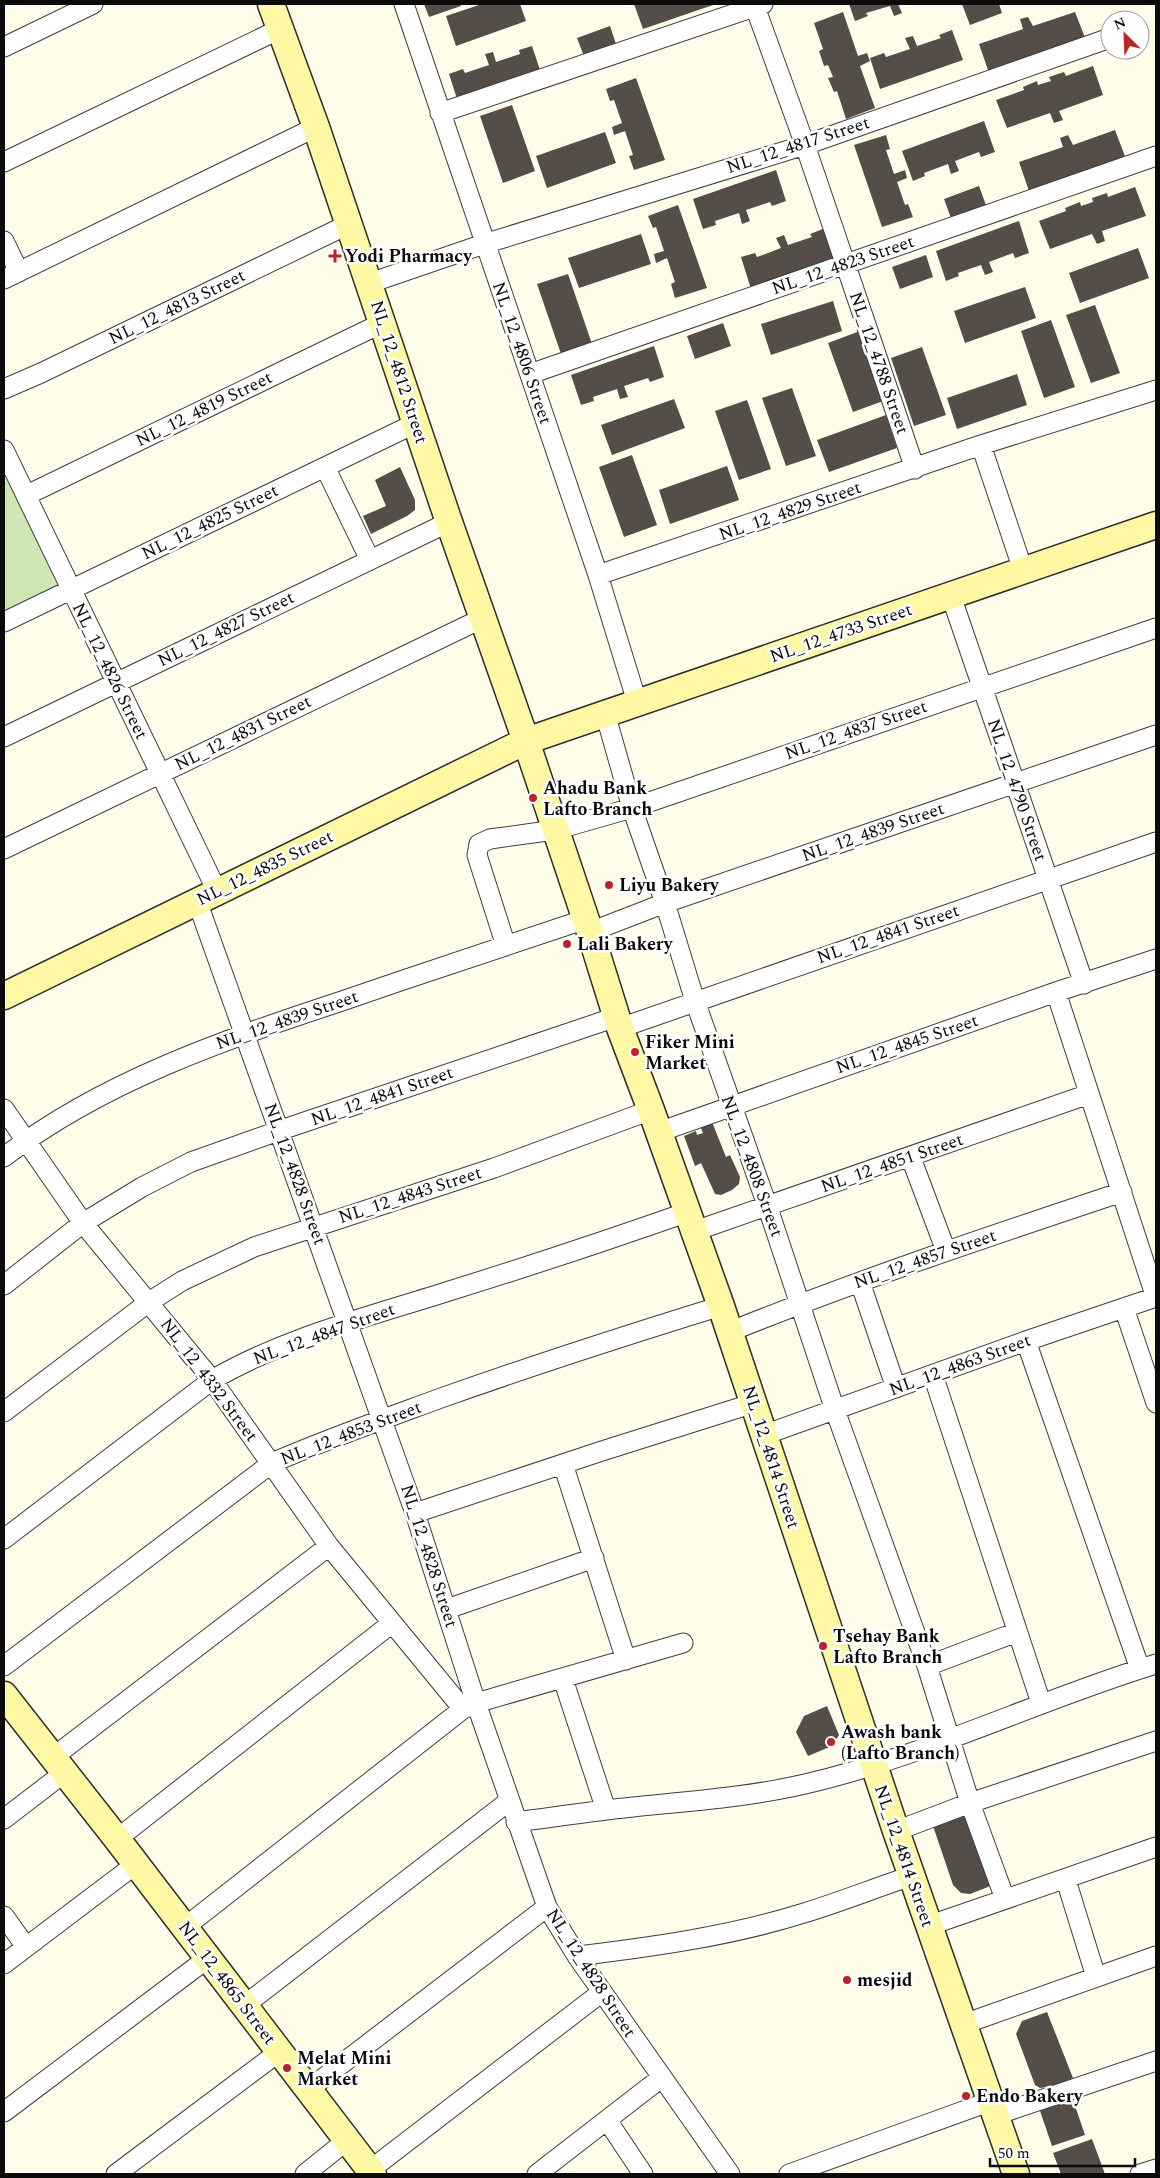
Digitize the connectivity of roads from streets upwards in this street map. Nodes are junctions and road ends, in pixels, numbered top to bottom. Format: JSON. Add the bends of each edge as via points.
{"nodes":[{"id":1,"x":93,"y":4,"type":"edge"},
{"id":2,"x":271,"y":4,"type":"edge"},
{"id":3,"x":404,"y":4,"type":"edge"},
{"id":4,"x":757,"y":5,"type":"edge"},
{"id":5,"x":280,"y":28,"type":"junction"},
{"id":6,"x":1100,"y":42,"type":"edge"},
{"id":7,"x":4,"y":47,"type":"edge"},
{"id":8,"x":440,"y":113,"type":"junction"},
{"id":9,"x":316,"y":127,"type":"junction"},
{"id":10,"x":805,"y":145,"type":"junction"},
{"id":11,"x":1156,"y":156,"type":"edge"},
{"id":12,"x":4,"y":162,"type":"edge"},
{"id":13,"x":349,"y":224,"type":"junction"},
{"id":14,"x":4,"y":241,"type":"edge"},
{"id":15,"x":484,"y":244,"type":"junction"},
{"id":16,"x":846,"y":264,"type":"junction"},
{"id":17,"x":11,"y":275,"type":"edge"},
{"id":18,"x":370,"y":283,"type":"junction"},
{"id":19,"x":382,"y":322,"type":"junction"},
{"id":20,"x":530,"y":374,"type":"junction"},
{"id":21,"x":4,"y":389,"type":"edge"},
{"id":22,"x":1156,"y":390,"type":"edge"},
{"id":23,"x":416,"y":423,"type":"junction"},
{"id":24,"x":981,"y":445,"type":"junction"},
{"id":25,"x":4,"y":450,"type":"edge"},
{"id":26,"x":326,"y":467,"type":"junction"},
{"id":27,"x":915,"y":469,"type":"junction"},
{"id":28,"x":27,"y":494,"type":"junction"},
{"id":29,"x":449,"y":522,"type":"junction"},
{"id":30,"x":1156,"y":524,"type":"edge"},
{"id":31,"x":370,"y":560,"type":"junction"},
{"id":32,"x":1023,"y":570,"type":"junction"},
{"id":33,"x":598,"y":575,"type":"junction"},
{"id":34,"x":71,"y":589,"type":"junction"},
{"id":35,"x":950,"y":596,"type":"junction"},
{"id":36,"x":483,"y":618,"type":"junction"},
{"id":37,"x":4,"y":622,"type":"edge"},
{"id":38,"x":1156,"y":628,"type":"edge"},
{"id":39,"x":116,"y":683,"type":"junction"},
{"id":40,"x":982,"y":686,"type":"junction"},
{"id":41,"x":637,"y":702,"type":"junction"},
{"id":42,"x":605,"y":713,"type":"junction"},
{"id":43,"x":1156,"y":735,"type":"edge"},
{"id":44,"x":4,"y":737,"type":"edge"},
{"id":45,"x":526,"y":741,"type":"junction"},
{"id":46,"x":160,"y":773,"type":"junction"},
{"id":47,"x":1016,"y":784,"type":"junction"},
{"id":48,"x":632,"y":808,"type":"junction"},
{"id":49,"x":555,"y":830,"type":"junction"},
{"id":50,"x":1156,"y":842,"type":"edge"},
{"id":51,"x":4,"y":849,"type":"edge"},
{"id":52,"x":1047,"y":879,"type":"junction"},
{"id":53,"x":207,"y":896,"type":"junction"},
{"id":54,"x":665,"y":903,"type":"junction"},
{"id":55,"x":588,"y":925,"type":"junction"},
{"id":56,"x":506,"y":946,"type":"junction"},
{"id":57,"x":1156,"y":959,"type":"edge"},
{"id":58,"x":1084,"y":984,"type":"junction"},
{"id":59,"x":1056,"y":992,"type":"junction"},
{"id":60,"x":4,"y":996,"type":"edge"},
{"id":61,"x":695,"y":1001,"type":"junction"},
{"id":62,"x":618,"y":1022,"type":"junction"},
{"id":63,"x":246,"y":1033,"type":"junction"},
{"id":64,"x":1088,"y":1094,"type":"junction"},
{"id":65,"x":731,"y":1106,"type":"junction"},
{"id":66,"x":4,"y":1109,"type":"edge"},
{"id":67,"x":655,"y":1121,"type":"junction"},
{"id":68,"x":278,"y":1131,"type":"junction"},
{"id":69,"x":25,"y":1141,"type":"junction"},
{"id":70,"x":4,"y":1157,"type":"edge"},
{"id":71,"x":911,"y":1158,"type":"junction"},
{"id":72,"x":1122,"y":1192,"type":"junction"},
{"id":73,"x":767,"y":1205,"type":"junction"},
{"id":74,"x":691,"y":1222,"type":"junction"},
{"id":75,"x":83,"y":1223,"type":"junction"},
{"id":76,"x":314,"y":1227,"type":"junction"},
{"id":77,"x":946,"y":1251,"type":"junction"},
{"id":78,"x":860,"y":1282,"type":"junction"},
{"id":79,"x":4,"y":1285,"type":"edge"},
{"id":80,"x":1156,"y":1298,"type":"edge"},
{"id":81,"x":149,"y":1302,"type":"junction"},
{"id":82,"x":800,"y":1303,"type":"junction"},
{"id":83,"x":721,"y":1306,"type":"junction"},
{"id":84,"x":1124,"y":1308,"type":"junction"},
{"id":85,"x":349,"y":1322,"type":"junction"},
{"id":86,"x":730,"y":1332,"type":"junction"},
{"id":87,"x":1026,"y":1341,"type":"junction"},
{"id":88,"x":933,"y":1375,"type":"junction"},
{"id":89,"x":212,"y":1380,"type":"junction"},
{"id":90,"x":896,"y":1388,"type":"junction"},
{"id":91,"x":754,"y":1403,"type":"junction"},
{"id":92,"x":1156,"y":1403,"type":"edge"},
{"id":93,"x":835,"y":1410,"type":"junction"},
{"id":94,"x":4,"y":1412,"type":"edge"},
{"id":95,"x":382,"y":1419,"type":"junction"},
{"id":96,"x":764,"y":1435,"type":"junction"},
{"id":97,"x":272,"y":1463,"type":"junction"},
{"id":98,"x":563,"y":1464,"type":"junction"},
{"id":99,"x":416,"y":1513,"type":"junction"},
{"id":100,"x":4,"y":1539,"type":"edge"},
{"id":101,"x":329,"y":1546,"type":"junction"},
{"id":102,"x":594,"y":1558,"type":"junction"},
{"id":103,"x":447,"y":1610,"type":"junction"},
{"id":104,"x":392,"y":1623,"type":"junction"},
{"id":105,"x":1017,"y":1632,"type":"junction"},
{"id":106,"x":684,"y":1642,"type":"dead end"},
{"id":107,"x":626,"y":1660,"type":"junction"},
{"id":108,"x":4,"y":1666,"type":"edge"},
{"id":109,"x":927,"y":1666,"type":"junction"},
{"id":110,"x":1148,"y":1666,"type":"edge"},
{"id":111,"x":563,"y":1678,"type":"junction"},
{"id":112,"x":4,"y":1696,"type":"edge"},
{"id":113,"x":1041,"y":1703,"type":"junction"},
{"id":114,"x":469,"y":1706,"type":"junction"},
{"id":115,"x":950,"y":1739,"type":"junction"},
{"id":116,"x":1156,"y":1741,"type":"edge"},
{"id":117,"x":873,"y":1765,"type":"junction"},
{"id":118,"x":58,"y":1766,"type":"junction"},
{"id":119,"x":508,"y":1801,"type":"junction"},
{"id":120,"x":970,"y":1803,"type":"junction"},
{"id":121,"x":606,"y":1810,"type":"junction"},
{"id":122,"x":4,"y":1819,"type":"edge"},
{"id":123,"x":516,"y":1822,"type":"junction"},
{"id":124,"x":896,"y":1831,"type":"junction"},
{"id":125,"x":117,"y":1839,"type":"junction"},
{"id":126,"x":1156,"y":1847,"type":"edge"},
{"id":127,"x":136,"y":1864,"type":"junction"},
{"id":128,"x":911,"y":1876,"type":"junction"},
{"id":129,"x":1066,"y":1880,"type":"junction"},
{"id":130,"x":1005,"y":1899,"type":"junction"},
{"id":131,"x":547,"y":1907,"type":"junction"},
{"id":132,"x":4,"y":1916,"type":"edge"},
{"id":133,"x":928,"y":1926,"type":"junction"},
{"id":134,"x":185,"y":1928,"type":"junction"},
{"id":135,"x":26,"y":1947,"type":"junction"},
{"id":136,"x":576,"y":1956,"type":"junction"},
{"id":137,"x":1156,"y":1956,"type":"edge"},
{"id":138,"x":208,"y":1958,"type":"junction"},
{"id":139,"x":4,"y":1964,"type":"edge"},
{"id":140,"x":1096,"y":1977,"type":"junction"},
{"id":141,"x":602,"y":1992,"type":"junction"},
{"id":142,"x":245,"y":2005,"type":"junction"},
{"id":143,"x":964,"y":2024,"type":"junction"},
{"id":144,"x":279,"y":2052,"type":"junction"},
{"id":145,"x":1156,"y":2061,"type":"edge"},
{"id":146,"x":661,"y":2078,"type":"junction"},
{"id":147,"x":309,"y":2089,"type":"junction"},
{"id":148,"x":994,"y":2108,"type":"junction"},
{"id":149,"x":4,"y":2112,"type":"edge"},
{"id":150,"x":607,"y":2120,"type":"junction"},
{"id":151,"x":346,"y":2141,"type":"junction"},
{"id":152,"x":838,"y":2157,"type":"junction"},
{"id":153,"x":1156,"y":2168,"type":"edge"},
{"id":154,"x":372,"y":2172,"type":"edge"},
{"id":155,"x":116,"y":2174,"type":"edge"},
{"id":156,"x":305,"y":2174,"type":"edge"},
{"id":157,"x":537,"y":2174,"type":"edge"},
{"id":158,"x":643,"y":2174,"type":"edge"},
{"id":159,"x":730,"y":2174,"type":"edge"},
{"id":160,"x":789,"y":2174,"type":"edge"},
{"id":161,"x":830,"y":2174,"type":"edge"},
{"id":162,"x":1016,"y":2174,"type":"edge"},
{"id":163,"x":1140,"y":2174,"type":"edge"}],
"edges":[{"from":1,"to":7,"type":"street"},
{"from":2,"to":5,"type":"street","name":"NL_12_4812 Street"},
{"from":3,"to":8,"type":"street","name":"NL_12_4806 Street"},
{"from":4,"to":8,"type":"street"},
{"from":4,"to":10,"type":"street","name":"NL_12_4788 Street"},
{"from":5,"to":9,"type":"street","name":"NL_12_4812 Street"},
{"from":5,"to":12,"type":"street"},
{"from":6,"to":10,"type":"street","name":"NL_12_4817 Street"},
{"from":8,"to":15,"type":"street","name":"NL_12_4806 Street"},
{"from":9,"to":13,"type":"street","name":"NL_12_4812 Street"},
{"from":9,"to":17,"type":"street"},
{"from":10,"to":15,"type":"street","name":"NL_12_4817 Street"},
{"from":10,"to":16,"type":"street","name":"NL_12_4788 Street"},
{"from":11,"to":16,"type":"street","name":"NL_12_4823 Street"},
{"from":13,"to":18,"type":"street","name":"NL_12_4812 Street"},
{"from":13,"to":21,"type":"street","name":"NL_12_4813 Street"},
{"from":14,"to":17,"type":"street"},
{"from":15,"to":18,"type":"street","name":"NL_12_4817 Street"},
{"from":15,"to":20,"type":"street","name":"NL_12_4806 Street"},
{"from":16,"to":20,"type":"street","name":"NL_12_4823 Street"},
{"from":16,"to":27,"type":"street","name":"NL_12_4788 Street"},
{"from":18,"to":19,"type":"street","name":"NL_12_4812 Street"},
{"from":19,"to":23,"type":"street","name":"NL_12_4812 Street"},
{"from":19,"to":28,"type":"street","name":"NL_12_4819 Street"},
{"from":20,"to":33,"type":"street","name":"NL_12_4806 Street"},
{"from":22,"to":24,"type":"street","name":"NL_12_4829 Street"},
{"from":23,"to":26,"type":"street","name":"NL_12_4825 Street"},
{"from":23,"to":29,"type":"street","name":"NL_12_4812 Street"},
{"from":24,"to":27,"type":"street","name":"NL_12_4829 Street"},
{"from":24,"to":32,"type":"street"},
{"from":25,"to":28,"type":"street","name":"NL_12_4826 Street"},
{"from":26,"to":31,"type":"street"},
{"from":26,"to":34,"type":"street","name":"NL_12_4825 Street"},
{"from":27,"to":33,"type":"street","name":"NL_12_4829 Street"},
{"from":28,"to":34,"type":"street","name":"NL_12_4826 Street"},
{"from":29,"to":31,"type":"street","name":"NL_12_4827 Street"},
{"from":29,"to":36,"type":"street","name":"NL_12_4812 Street"},
{"from":30,"to":32,"type":"street","name":"NL_12_4733 Street"},
{"from":31,"to":39,"type":"street","name":"NL_12_4827 Street"},
{"from":32,"to":35,"type":"street","name":"NL_12_4733 Street"},
{"from":33,"to":41,"type":"street","name":"NL_12_4806 Street"},
{"from":34,"to":37,"type":"street","name":"NL_12_4825 Street"},
{"from":34,"to":39,"type":"street","name":"NL_12_4826 Street"},
{"from":35,"to":40,"type":"street","name":"NL_12_4790 Street"},
{"from":35,"to":41,"type":"street","name":"NL_12_4733 Street"},
{"from":36,"to":45,"type":"street","name":"NL_12_4812 Street"},
{"from":36,"to":46,"type":"street","name":"NL_12_4831 Street"},
{"from":38,"to":40,"type":"street","name":"NL_12_4837 Street"},
{"from":39,"to":44,"type":"street","name":"NL_12_4827 Street"},
{"from":39,"to":46,"type":"street","name":"NL_12_4826 Street"},
{"from":40,"to":47,"type":"street","name":"NL_12_4790 Street"},
{"from":40,"to":48,"type":"street","name":"NL_12_4837 Street"},
{"from":41,"to":42,"type":"street","name":"NL_12_4733 Street"},
{"from":42,"to":45,"type":"street","name":"NL_12_4733 Street"},
{"from":42,"to":48,"type":"street","name":"NL_12_4808 Street"},
{"from":43,"to":47,"type":"street","name":"NL_12_4839 Street"},
{"from":45,"to":49,"type":"street","name":"NL_12_4814 Street"},
{"from":45,"to":53,"type":"street","name":"NL_12_4835 Street"},
{"from":46,"to":51,"type":"street","name":"NL_12_4831 Street"},
{"from":46,"to":53,"type":"street","name":"NL_12_4826 Street"},
{"from":47,"to":52,"type":"street","name":"NL_12_4790 Street"},
{"from":47,"to":54,"type":"street","name":"NL_12_4839 Street"},
{"from":48,"to":49,"type":"street","name":"NL_12_4837 Street"},
{"from":48,"to":54,"type":"street","name":"NL_12_4808 Street"},
{"from":49,"to":55,"type":"street","name":"NL_12_4814 Street"},
{"from":49,"to":56,"type":"street","name":"NL_12_4837 Street","via":[[490,839],[479,844],[477,855]]},
{"from":50,"to":52,"type":"street","name":"NL_12_4841 Street"},
{"from":52,"to":58,"type":"street","name":"NL_12_4790 Street"},
{"from":52,"to":61,"type":"street","name":"NL_12_4841 Street"},
{"from":53,"to":60,"type":"street","name":"NL_12_4835 Street"},
{"from":53,"to":63,"type":"street","name":"NL_12_4828 Street"},
{"from":54,"to":55,"type":"street","name":"NL_12_4839 Street"},
{"from":54,"to":61,"type":"street","name":"NL_12_4808 Street"},
{"from":55,"to":56,"type":"street","name":"NL_12_4839 Street"},
{"from":55,"to":62,"type":"street","name":"NL_12_4814 Street"},
{"from":56,"to":63,"type":"street","name":"NL_12_4839 Street"},
{"from":57,"to":58,"type":"street","name":"NL_12_4845 Street"},
{"from":58,"to":59,"type":"street","name":"NL_12_4845 Street"},
{"from":59,"to":64,"type":"street"},
{"from":59,"to":65,"type":"street","name":"NL_12_4845 Street"},
{"from":61,"to":62,"type":"street","name":"NL_12_4841 Street"},
{"from":61,"to":65,"type":"street","name":"NL_12_4808 Street"},
{"from":62,"to":67,"type":"street","name":"NL_12_4814 Street"},
{"from":62,"to":68,"type":"street","name":"NL_12_4841 Street"},
{"from":63,"to":68,"type":"street","name":"NL_12_4828 Street"},
{"from":63,"to":69,"type":"street","name":"NL_12_4839 Street","via":[[146,1074],[86,1104]]},
{"from":64,"to":71,"type":"street","name":"NL_12_4851 Street"},
{"from":64,"to":72,"type":"street"},
{"from":65,"to":67,"type":"street","name":"NL_12_4845 Street"},
{"from":65,"to":73,"type":"street","name":"NL_12_4808 Street"},
{"from":66,"to":69,"type":"street","name":"NL_12_4332 Street"},
{"from":67,"to":74,"type":"street","name":"NL_12_4814 Street"},
{"from":67,"to":76,"type":"street","name":"NL_12_4843 Street","via":[[494,1168]]},
{"from":68,"to":75,"type":"street","name":"NL_12_4841 Street","via":[[191,1162]]},
{"from":68,"to":76,"type":"street","name":"NL_12_4828 Street"},
{"from":69,"to":70,"type":"street","name":"NL_12_4839 Street"},
{"from":69,"to":75,"type":"street","name":"NL_12_4332 Street"},
{"from":71,"to":73,"type":"street","name":"NL_12_4851 Street"},
{"from":71,"to":77,"type":"street"},
{"from":72,"to":77,"type":"street","name":"NL_12_4857 Street"},
{"from":72,"to":80,"type":"street"},
{"from":73,"to":74,"type":"street","name":"NL_12_4851 Street"},
{"from":73,"to":82,"type":"street","name":"NL_12_4808 Street"},
{"from":74,"to":83,"type":"street","name":"NL_12_4814 Street"},
{"from":74,"to":85,"type":"street","name":"NL_12_4847 Street","via":[[531,1266]]},
{"from":75,"to":79,"type":"street","name":"NL_12_4841 Street"},
{"from":75,"to":81,"type":"street","name":"NL_12_4332 Street"},
{"from":76,"to":81,"type":"street","name":"NL_12_4843 Street","via":[[217,1264]]},
{"from":76,"to":85,"type":"street","name":"NL_12_4828 Street"},
{"from":77,"to":78,"type":"street","name":"NL_12_4857 Street"},
{"from":78,"to":82,"type":"street","name":"NL_12_4857 Street"},
{"from":78,"to":90,"type":"street"},
{"from":80,"to":84,"type":"street","name":"NL_12_4863 Street"},
{"from":81,"to":89,"type":"street","name":"NL_12_4332 Street"},
{"from":81,"to":94,"type":"street","name":"NL_12_4843 Street"},
{"from":82,"to":86,"type":"street","name":"NL_12_4857 Street"},
{"from":82,"to":93,"type":"street","name":"NL_12_4808 Street"},
{"from":83,"to":86,"type":"street","name":"NL_12_4814 Street"},
{"from":83,"to":95,"type":"street","name":"NL_12_4853 Street","via":[[563,1355]]},
{"from":84,"to":87,"type":"street","name":"NL_12_4863 Street"},
{"from":84,"to":92,"type":"street"},
{"from":85,"to":89,"type":"street","name":"NL_12_4847 Street","via":[[267,1352]]},
{"from":85,"to":95,"type":"street","name":"NL_12_4828 Street"},
{"from":86,"to":91,"type":"street","name":"NL_12_4814 Street"},
{"from":87,"to":88,"type":"street","name":"NL_12_4863 Street"},
{"from":87,"to":110,"type":"street"},
{"from":88,"to":90,"type":"street","name":"NL_12_4863 Street"},
{"from":88,"to":105,"type":"street"},
{"from":89,"to":97,"type":"street","name":"NL_12_4332 Street"},
{"from":89,"to":100,"type":"street","name":"NL_12_4847 Street"},
{"from":90,"to":93,"type":"street","name":"NL_12_4863 Street"},
{"from":91,"to":96,"type":"street","name":"NL_12_4814 Street"},
{"from":91,"to":98,"type":"street"},
{"from":93,"to":96,"type":"street","name":"NL_12_4863 Street"},
{"from":93,"to":109,"type":"street"},
{"from":95,"to":97,"type":"street","name":"NL_12_4853 Street"},
{"from":95,"to":99,"type":"street","name":"NL_12_4828 Street"},
{"from":96,"to":117,"type":"street","name":"NL_12_4814 Street"},
{"from":97,"to":101,"type":"street","name":"NL_12_4332 Street"},
{"from":97,"to":108,"type":"street","name":"NL_12_4853 Street"},
{"from":98,"to":99,"type":"street"},
{"from":98,"to":102,"type":"street"},
{"from":99,"to":103,"type":"street","name":"NL_12_4828 Street"},
{"from":101,"to":104,"type":"street","name":"NL_12_4332 Street"},
{"from":101,"to":118,"type":"street"},
{"from":102,"to":103,"type":"street"},
{"from":102,"to":107,"type":"street"},
{"from":103,"to":114,"type":"street","name":"NL_12_4828 Street"},
{"from":104,"to":114,"type":"street","name":"NL_12_4332 Street"},
{"from":104,"to":125,"type":"street"},
{"from":105,"to":109,"type":"street"},
{"from":105,"to":113,"type":"street"},
{"from":106,"to":107,"type":"street"},
{"from":107,"to":111,"type":"street"},
{"from":109,"to":115,"type":"street"},
{"from":110,"to":113,"type":"street"},
{"from":111,"to":114,"type":"street"},
{"from":111,"to":121,"type":"street"},
{"from":112,"to":118,"type":"street","name":"NL_12_4865 Street"},
{"from":113,"to":115,"type":"street"},
{"from":114,"to":119,"type":"street","name":"NL_12_4828 Street"},
{"from":114,"to":134,"type":"street"},
{"from":115,"to":117,"type":"street"},
{"from":115,"to":120,"type":"street"},
{"from":116,"to":120,"type":"street"},
{"from":117,"to":121,"type":"street","via":[[805,1784],[744,1796]]},
{"from":117,"to":124,"type":"street","name":"NL_12_4814 Street"},
{"from":118,"to":122,"type":"street"},
{"from":118,"to":125,"type":"street","name":"NL_12_4865 Street"},
{"from":119,"to":123,"type":"street","name":"NL_12_4828 Street"},
{"from":119,"to":142,"type":"street"},
{"from":120,"to":124,"type":"street"},
{"from":120,"to":130,"type":"street"},
{"from":121,"to":123,"type":"street"},
{"from":123,"to":131,"type":"street","name":"NL_12_4828 Street"},
{"from":124,"to":128,"type":"street","name":"NL_12_4814 Street"},
{"from":125,"to":127,"type":"street","name":"NL_12_4865 Street"},
{"from":126,"to":129,"type":"street"},
{"from":127,"to":134,"type":"street","name":"NL_12_4865 Street"},
{"from":127,"to":135,"type":"street"},
{"from":128,"to":133,"type":"street","name":"NL_12_4814 Street"},
{"from":128,"to":136,"type":"street","via":[[802,1914],[661,1946]]},
{"from":129,"to":130,"type":"street"},
{"from":129,"to":140,"type":"street"},
{"from":130,"to":133,"type":"street"},
{"from":131,"to":136,"type":"street","name":"NL_12_4828 Street"},
{"from":131,"to":147,"type":"street"},
{"from":132,"to":135,"type":"street"},
{"from":133,"to":143,"type":"street","name":"NL_12_4814 Street"},
{"from":134,"to":138,"type":"street","name":"NL_12_4865 Street"},
{"from":135,"to":139,"type":"street"},
{"from":136,"to":141,"type":"street","name":"NL_12_4828 Street"},
{"from":137,"to":140,"type":"street"},
{"from":138,"to":142,"type":"street","name":"NL_12_4865 Street"},
{"from":138,"to":149,"type":"street"},
{"from":140,"to":143,"type":"street"},
{"from":141,"to":146,"type":"street","name":"NL_12_4828 Street"},
{"from":141,"to":154,"type":"street"},
{"from":142,"to":144,"type":"street","name":"NL_12_4865 Street"},
{"from":143,"to":148,"type":"street","name":"NL_12_4814 Street"},
{"from":144,"to":147,"type":"street","name":"NL_12_4865 Street"},
{"from":144,"to":155,"type":"street"},
{"from":145,"to":148,"type":"street"},
{"from":146,"to":150,"type":"street"},
{"from":146,"to":159,"type":"street","name":"NL_12_4828 Street"},
{"from":147,"to":151,"type":"street","name":"NL_12_4865 Street"},
{"from":148,"to":152,"type":"street"},
{"from":148,"to":162,"type":"street","name":"NL_12_4814 Street"},
{"from":150,"to":157,"type":"street"},
{"from":150,"to":158,"type":"street"},
{"from":151,"to":154,"type":"street","name":"NL_12_4865 Street"},
{"from":151,"to":156,"type":"street"},
{"from":152,"to":160,"type":"street"},
{"from":152,"to":161,"type":"street"},
{"from":153,"to":163,"type":"street"}]}
